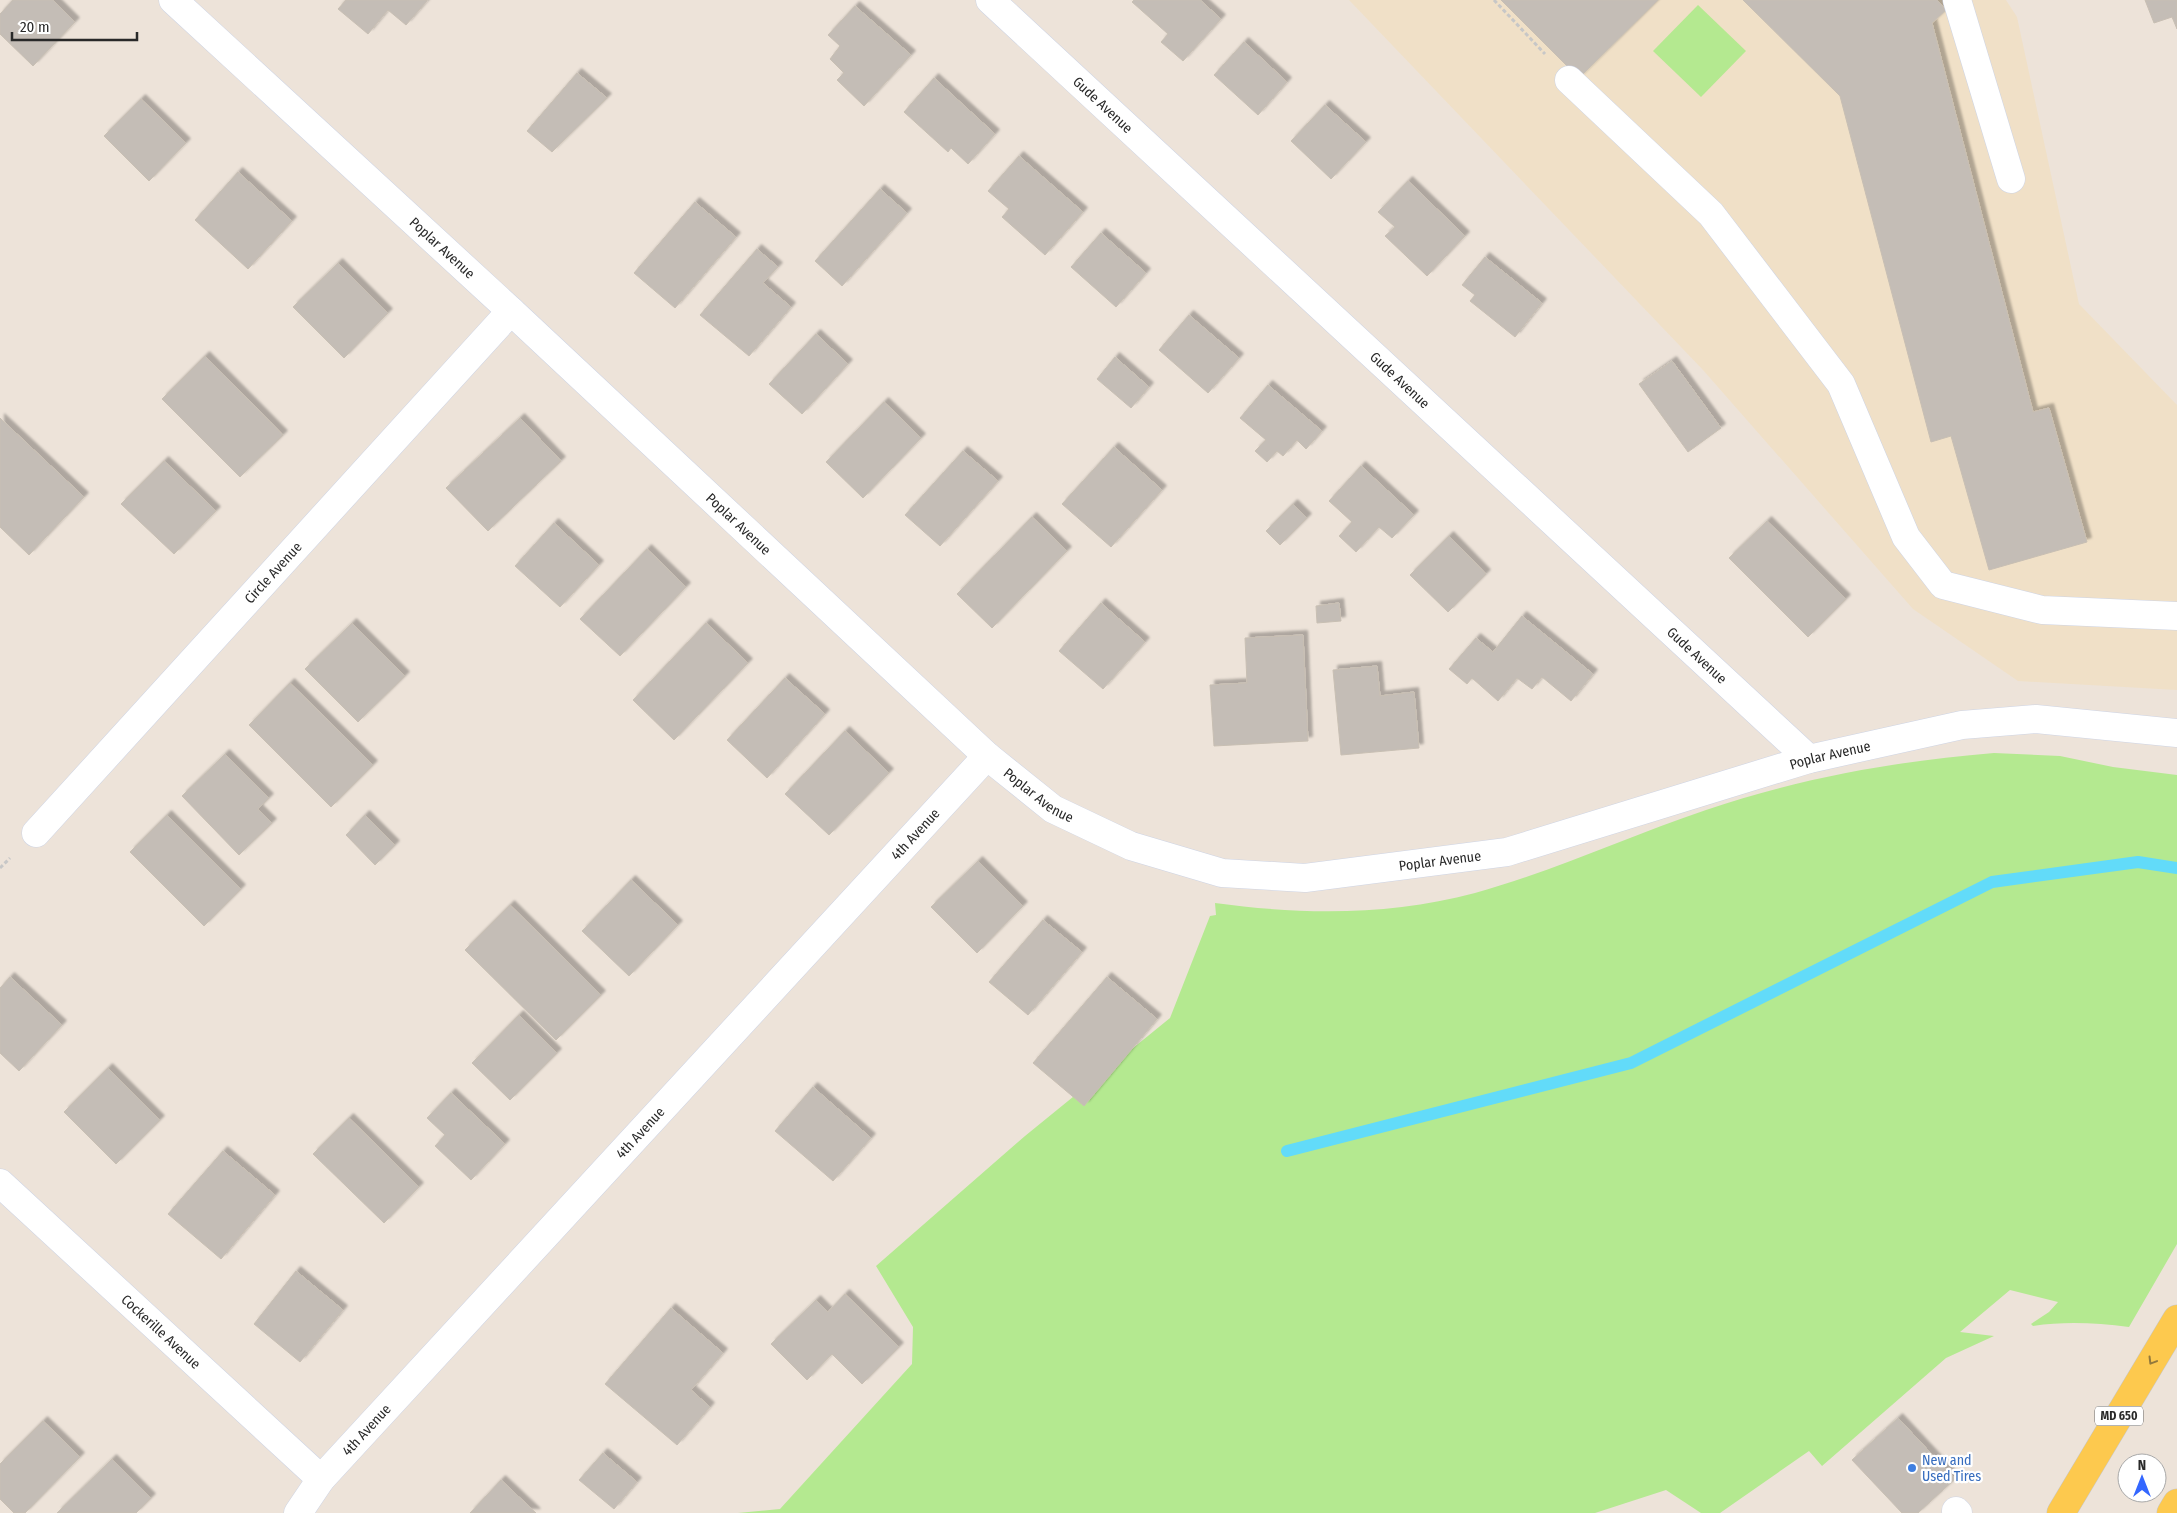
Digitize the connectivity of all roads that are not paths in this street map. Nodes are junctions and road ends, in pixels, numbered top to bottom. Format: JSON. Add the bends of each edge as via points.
{"nodes":[{"id":1,"x":172,"y":0,"type":"edge"},
{"id":2,"x":990,"y":0,"type":"edge"},
{"id":3,"x":1957,"y":0,"type":"edge"},
{"id":4,"x":1569,"y":80,"type":"road end"},
{"id":5,"x":2011,"y":179,"type":"dead end"},
{"id":6,"x":511,"y":311,"type":"junction"},
{"id":7,"x":2177,"y":616,"type":"edge"},
{"id":8,"x":2177,"y":733,"type":"edge"},
{"id":9,"x":987,"y":756,"type":"junction"},
{"id":10,"x":1809,"y":759,"type":"junction"},
{"id":11,"x":36,"y":833,"type":"dead end"},
{"id":12,"x":0,"y":1183,"type":"edge"},
{"id":13,"x":2177,"y":1319,"type":"edge"},
{"id":14,"x":321,"y":1479,"type":"junction"},
{"id":15,"x":2177,"y":1503,"type":"edge"},
{"id":16,"x":298,"y":1513,"type":"edge"},
{"id":17,"x":2061,"y":1513,"type":"edge"},
{"id":18,"x":2171,"y":1513,"type":"edge"}],
"edges":[{"from":1,"to":6,"type":"street","name":"Poplar Avenue"},
{"from":2,"to":10,"type":"street","name":"Gude Avenue"},
{"from":3,"to":5,"type":"street"},
{"from":4,"to":7,"type":"street","via":[[1711,214],[1841,384],[1906,537],[1943,585],[2042,610]]},
{"from":6,"to":9,"type":"street","name":"Poplar Avenue"},
{"from":6,"to":11,"type":"street","name":"Circle Avenue"},
{"from":8,"to":10,"type":"street","name":"Poplar Avenue","via":[[2036,719],[1962,725]]},
{"from":9,"to":10,"type":"street","name":"Poplar Avenue","via":[[1053,810],[1131,846],[1222,873],[1305,878],[1507,852]]},
{"from":9,"to":14,"type":"street","name":"4th Avenue"},
{"from":12,"to":14,"type":"street","name":"Cockerille Avenue"},
{"from":13,"to":17,"type":"main road","number":"MD 650","one_way":true},
{"from":14,"to":16,"type":"street","name":"4th Avenue"},
{"from":15,"to":18,"type":"main road"}]}
